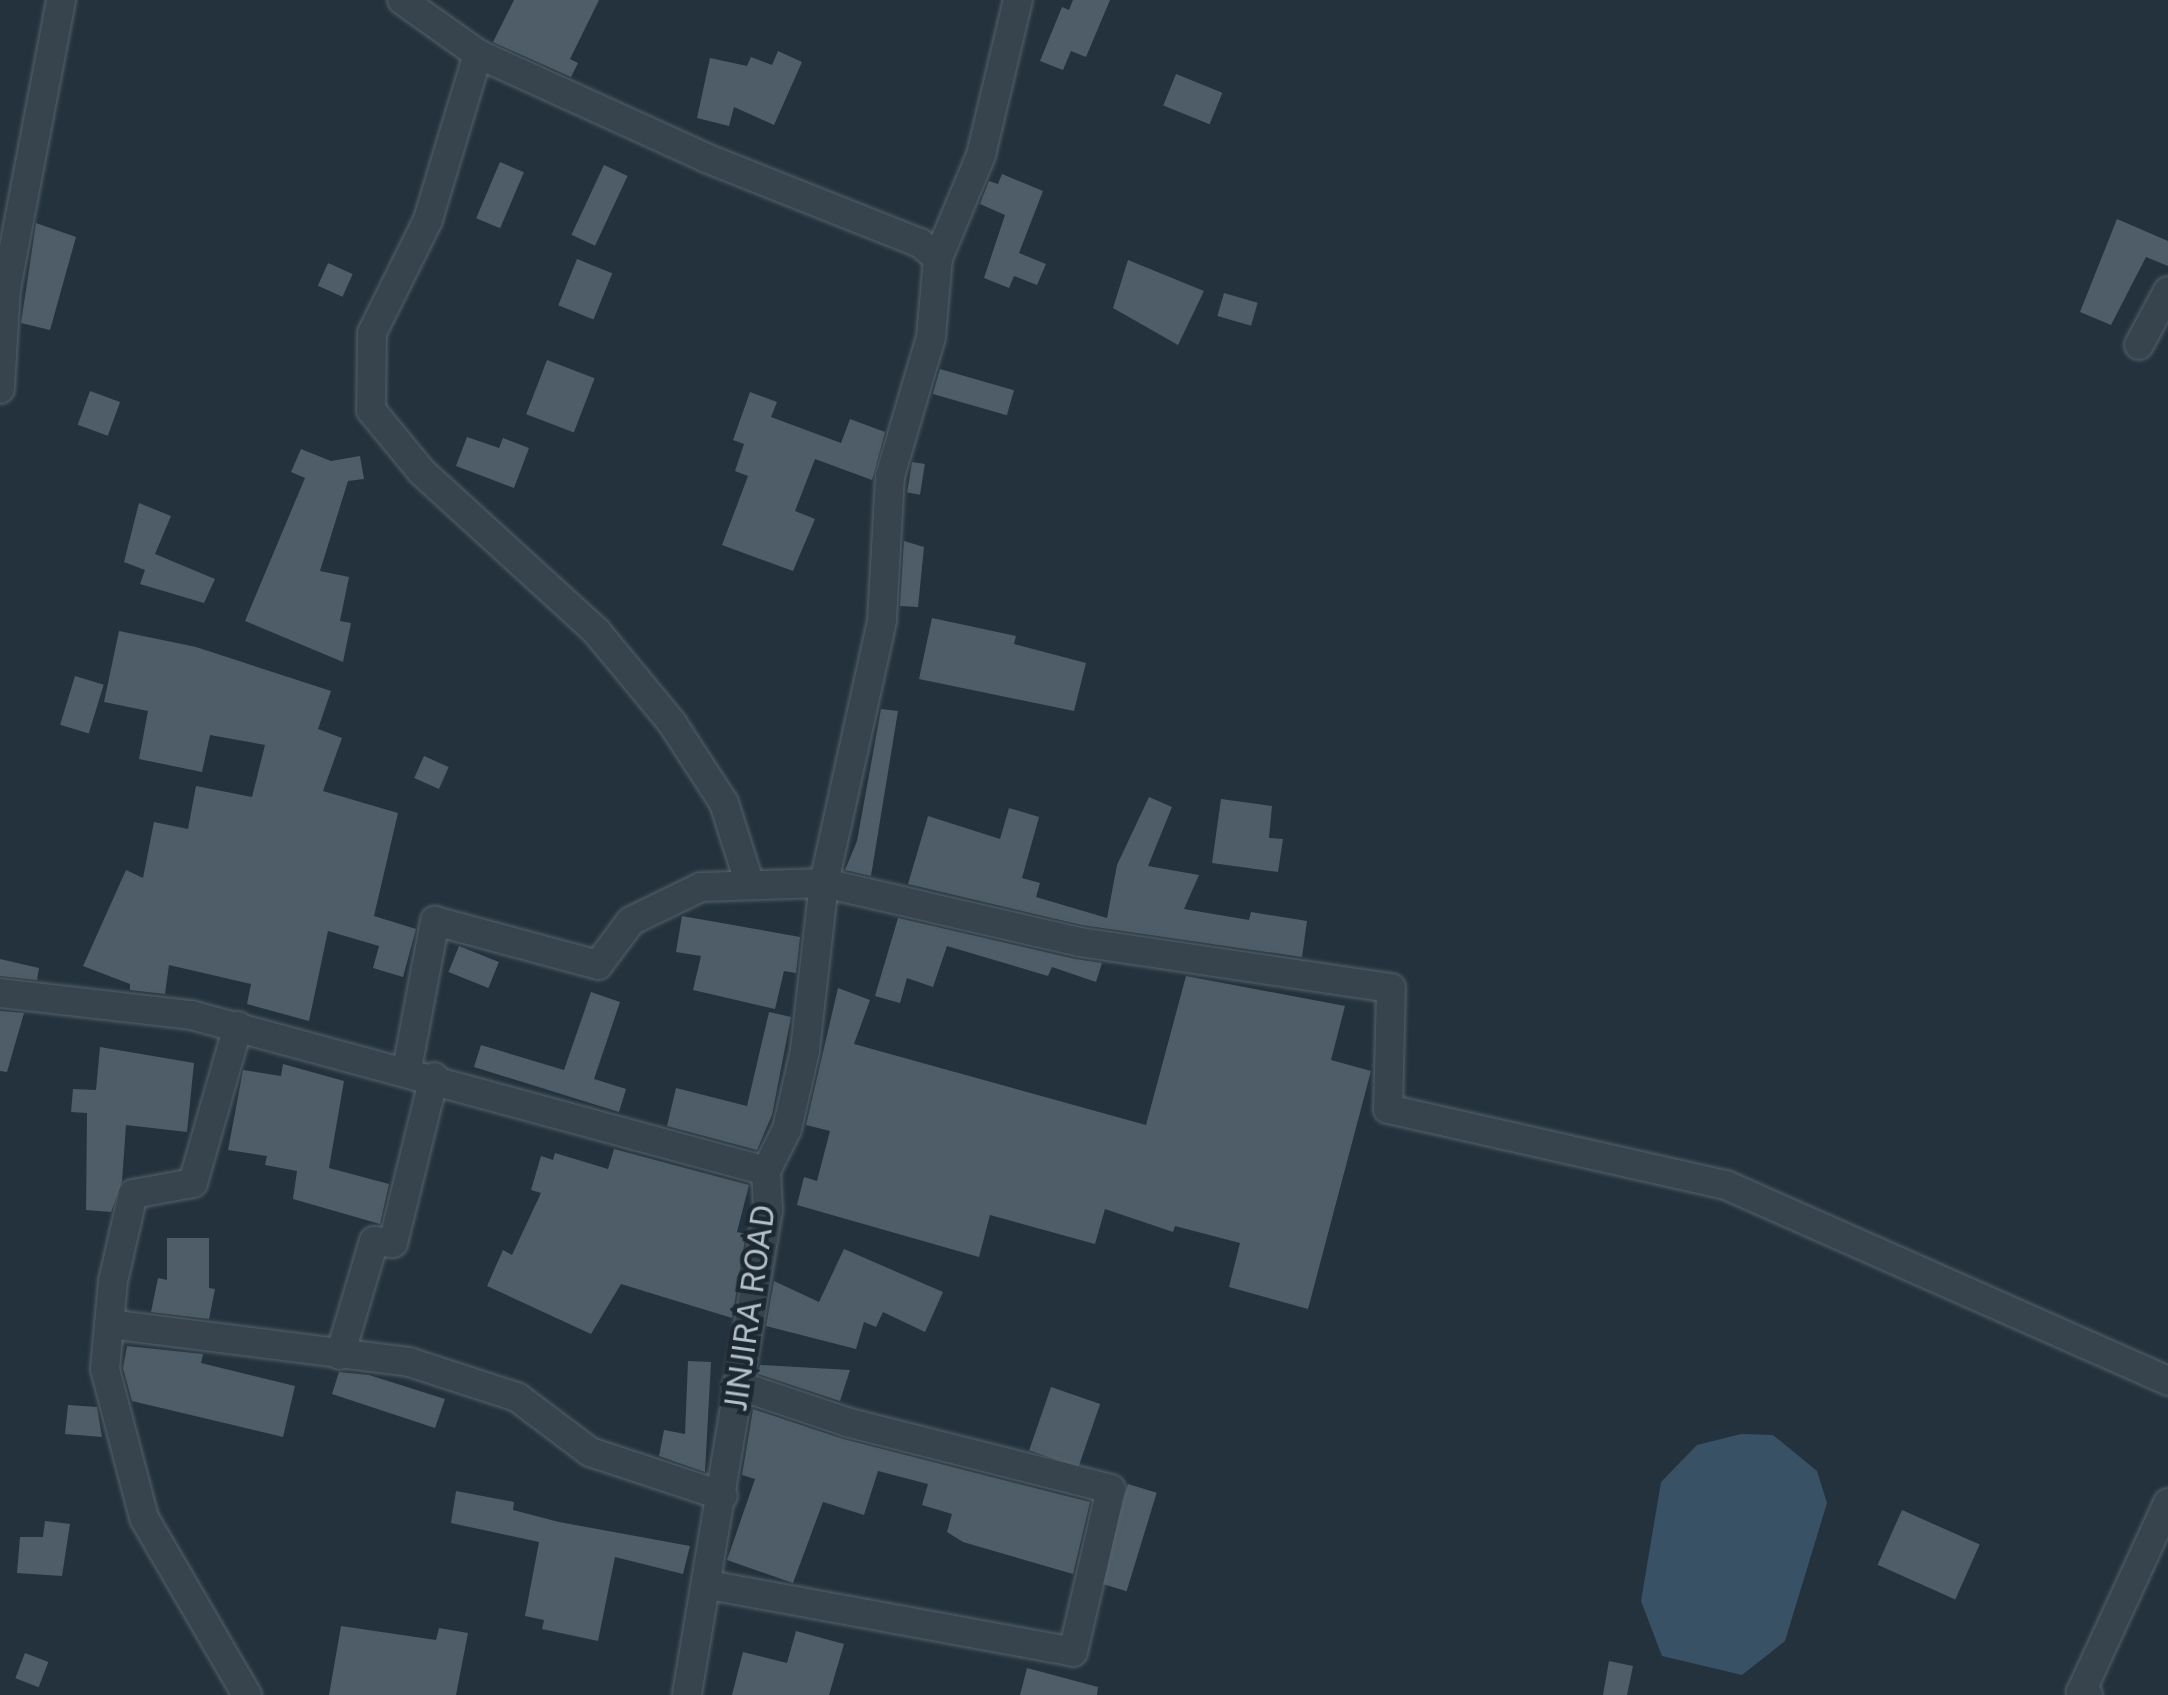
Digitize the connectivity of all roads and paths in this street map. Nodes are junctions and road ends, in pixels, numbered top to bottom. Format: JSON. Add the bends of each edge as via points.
{"nodes":[{"id":1,"x":61,"y":0,"type":"edge"},
{"id":2,"x":402,"y":0,"type":"edge"},
{"id":3,"x":1018,"y":0,"type":"edge"},
{"id":4,"x":478,"y":54,"type":"junction"},
{"id":5,"x":938,"y":258,"type":"junction"},
{"id":6,"x":2168,"y":291,"type":"edge"},
{"id":7,"x":2140,"y":345,"type":"dead end"},
{"id":8,"x":0,"y":389,"type":"edge"},
{"id":9,"x":824,"y":883,"type":"junction"},
{"id":10,"x":750,"y":885,"type":"junction"},
{"id":11,"x":0,"y":993,"type":"edge"},
{"id":12,"x":238,"y":1026,"type":"junction"},
{"id":13,"x":421,"y":1073,"type":"junction"},
{"id":14,"x":766,"y":1171,"type":"junction"},
{"id":15,"x":109,"y":1324,"type":"junction"},
{"id":16,"x":340,"y":1355,"type":"junction"},
{"id":17,"x":2168,"y":1381,"type":"edge"},
{"id":18,"x":737,"y":1385,"type":"junction"},
{"id":19,"x":723,"y":1496,"type":"junction"},
{"id":20,"x":2168,"y":1503,"type":"edge"},
{"id":21,"x":708,"y":1585,"type":"junction"},
{"id":22,"x":247,"y":1695,"type":"edge"},
{"id":23,"x":687,"y":1695,"type":"edge"},
{"id":24,"x":2088,"y":1695,"type":"edge"}],
"edges":[{"from":1,"to":8,"type":"street","via":[[6,289]]},
{"from":2,"to":4,"type":"street"},
{"from":3,"to":5,"type":"street","via":[[981,154]]},
{"from":4,"to":5,"type":"street","via":[[706,158],[920,243]]},
{"from":4,"to":10,"type":"street","via":[[428,220],[372,332],[372,410],[422,472],[596,631],[672,723],[724,804]]},
{"from":5,"to":9,"type":"street","via":[[931,337],[890,476],[882,621]]},
{"from":6,"to":7,"type":"street"},
{"from":9,"to":10,"type":"street"},
{"from":9,"to":14,"type":"street","via":[[806,1052],[787,1129]]},
{"from":9,"to":17,"type":"street","via":[[1079,942],[1391,988],[1388,1110],[1726,1184]]},
{"from":10,"to":13,"type":"street","via":[[701,887],[631,921],[598,964],[435,921]]},
{"from":11,"to":12,"type":"street","name":"JINJIRA ROAD"},
{"from":12,"to":13,"type":"street","name":"JINJIRA ROAD"},
{"from":12,"to":15,"type":"street","via":[[193,1183],[133,1194]]},
{"from":13,"to":14,"type":"street","name":"JINJIRA ROAD"},
{"from":13,"to":16,"type":"street","via":[[394,1243],[374,1241]]},
{"from":14,"to":18,"type":"street","name":"JINJIRA ROAD","via":[[768,1210]]},
{"from":15,"to":16,"type":"street"},
{"from":15,"to":22,"type":"street","via":[[105,1368],[144,1518]]},
{"from":16,"to":19,"type":"street","via":[[410,1362],[517,1397],[590,1452]]},
{"from":18,"to":19,"type":"street","name":"JINJIRA ROAD"},
{"from":18,"to":21,"type":"street","via":[[847,1422],[1004,1456],[1111,1488],[1073,1652]]},
{"from":19,"to":21,"type":"street","name":"JINJIRA ROAD"},
{"from":20,"to":24,"type":"street","via":[[2081,1692]]},
{"from":21,"to":23,"type":"street","name":"JINJIRA ROAD"}]}
